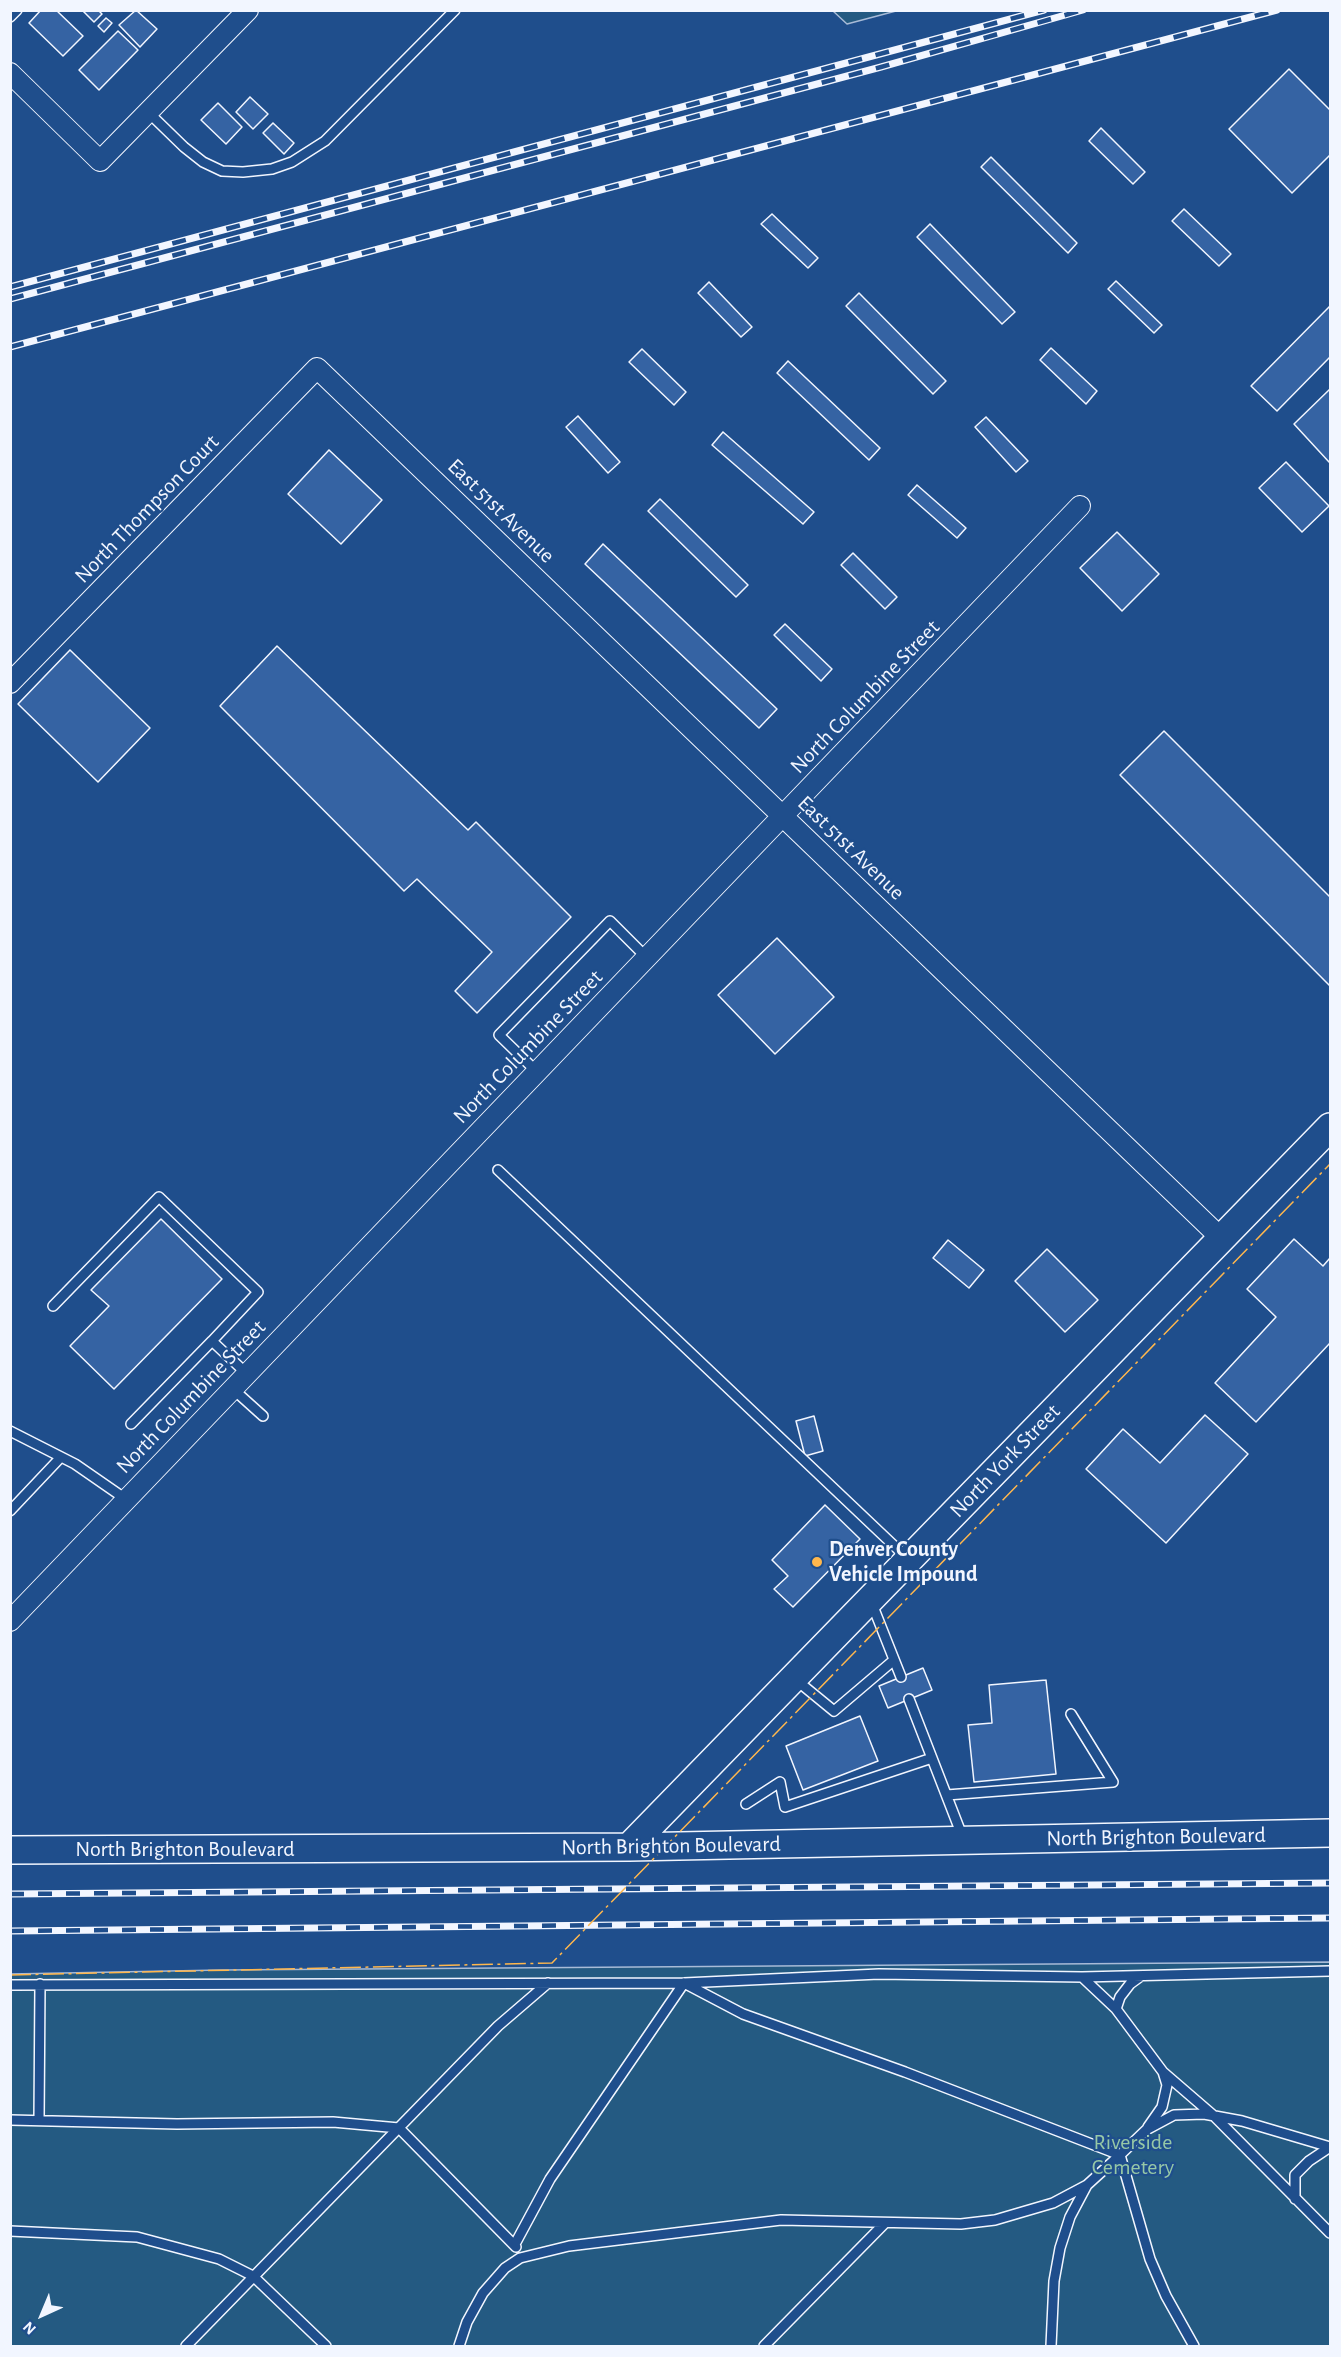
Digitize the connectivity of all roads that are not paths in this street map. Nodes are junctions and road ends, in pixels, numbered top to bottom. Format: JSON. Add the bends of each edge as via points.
{"nodes":[{"id":1,"x":17,"y":10,"type":"edge"},
{"id":2,"x":249,"y":10,"type":"edge"},
{"id":3,"x":455,"y":10,"type":"edge"},
{"id":4,"x":10,"y":17,"type":"edge"},
{"id":5,"x":10,"y":73,"type":"edge"},
{"id":6,"x":148,"y":112,"type":"junction"},
{"id":7,"x":318,"y":368,"type":"joint"},
{"id":8,"x":1080,"y":506,"type":"dead end"},
{"id":9,"x":10,"y":683,"type":"edge"},
{"id":10,"x":784,"y":816,"type":"junction"},
{"id":11,"x":648,"y":958,"type":"junction"},
{"id":12,"x":536,"y":1071,"type":"junction"},
{"id":13,"x":1330,"y":1127,"type":"edge"},
{"id":14,"x":498,"y":1170,"type":"dead end"},
{"id":15,"x":1222,"y":1239,"type":"junction"},
{"id":16,"x":52,"y":1306,"type":"dead end"},
{"id":17,"x":212,"y":1341,"type":"junction"},
{"id":18,"x":247,"y":1374,"type":"junction"},
{"id":19,"x":233,"y":1389,"type":"junction"},
{"id":20,"x":263,"y":1416,"type":"dead end"},
{"id":21,"x":130,"y":1424,"type":"dead end"},
{"id":22,"x":10,"y":1431,"type":"edge"},
{"id":23,"x":62,"y":1457,"type":"junction"},
{"id":24,"x":127,"y":1500,"type":"junction"},
{"id":25,"x":10,"y":1511,"type":"edge"},
{"id":26,"x":908,"y":1559,"type":"junction"},
{"id":27,"x":870,"y":1599,"type":"junction"},
{"id":28,"x":10,"y":1621,"type":"edge"},
{"id":29,"x":894,"y":1660,"type":"junction"},
{"id":30,"x":793,"y":1677,"type":"junction"},
{"id":31,"x":901,"y":1677,"type":"dead end"},
{"id":32,"x":909,"y":1699,"type":"dead end"},
{"id":33,"x":1071,"y":1714,"type":"dead end"},
{"id":34,"x":932,"y":1758,"type":"junction"},
{"id":35,"x":947,"y":1796,"type":"junction"},
{"id":36,"x":746,"y":1804,"type":"dead end"},
{"id":37,"x":1330,"y":1833,"type":"edge"},
{"id":38,"x":964,"y":1841,"type":"junction"},
{"id":39,"x":628,"y":1847,"type":"junction"},
{"id":40,"x":10,"y":1850,"type":"edge"},
{"id":41,"x":1330,"y":1971,"type":"edge"},
{"id":42,"x":1143,"y":1975,"type":"junction"},
{"id":43,"x":1082,"y":1977,"type":"junction"},
{"id":44,"x":548,"y":1983,"type":"junction"},
{"id":45,"x":684,"y":1983,"type":"junction"},
{"id":46,"x":10,"y":1984,"type":"edge"},
{"id":47,"x":40,"y":1984,"type":"junction"},
{"id":48,"x":1116,"y":2009,"type":"junction"},
{"id":49,"x":1163,"y":2072,"type":"junction"},
{"id":50,"x":1214,"y":2116,"type":"junction"},
{"id":51,"x":10,"y":2120,"type":"edge"},
{"id":52,"x":39,"y":2120,"type":"junction"},
{"id":53,"x":399,"y":2128,"type":"junction"},
{"id":54,"x":1146,"y":2130,"type":"junction"},
{"id":55,"x":1330,"y":2147,"type":"edge"},
{"id":56,"x":1120,"y":2155,"type":"junction"},
{"id":57,"x":1087,"y":2185,"type":"junction"},
{"id":58,"x":1295,"y":2199,"type":"junction"},
{"id":59,"x":885,"y":2223,"type":"junction"},
{"id":60,"x":10,"y":2231,"type":"edge"},
{"id":61,"x":1330,"y":2233,"type":"edge"},
{"id":62,"x":514,"y":2244,"type":"junction"},
{"id":63,"x":520,"y":2258,"type":"junction"},
{"id":64,"x":253,"y":2276,"type":"junction"},
{"id":65,"x":186,"y":2346,"type":"edge"},
{"id":66,"x":326,"y":2346,"type":"edge"},
{"id":67,"x":459,"y":2346,"type":"edge"},
{"id":68,"x":764,"y":2346,"type":"edge"},
{"id":69,"x":1051,"y":2346,"type":"edge"},
{"id":70,"x":1194,"y":2346,"type":"edge"}],
"edges":[{"from":1,"to":4,"type":"lane"},
{"from":2,"to":6,"type":"street"},
{"from":3,"to":6,"type":"lane","via":[[325,141],[292,162],[272,169],[222,171],[184,147]]},
{"from":5,"to":6,"type":"street","via":[[100,161]]},
{"from":7,"to":9,"type":"street","name":"North Thompson Court"},
{"from":7,"to":10,"type":"street","name":"East 51st Avenue"},
{"from":8,"to":10,"type":"street","name":"North Columbine Street"},
{"from":10,"to":11,"type":"street","name":"North Columbine Street"},
{"from":10,"to":15,"type":"street","name":"East 51st Avenue"},
{"from":11,"to":12,"type":"street","name":"North Columbine Street"},
{"from":11,"to":12,"type":"lane","via":[[610,921],[499,1035]]},
{"from":12,"to":18,"type":"street","name":"North Columbine Street"},
{"from":13,"to":15,"type":"main road","name":"North York Street"},
{"from":14,"to":26,"type":"lane"},
{"from":15,"to":26,"type":"main road","name":"North York Street"},
{"from":16,"to":17,"type":"lane","via":[[159,1197],[258,1292]]},
{"from":17,"to":18,"type":"lane"},
{"from":17,"to":21,"type":"lane"},
{"from":18,"to":19,"type":"street","name":"North Columbine Street"},
{"from":19,"to":20,"type":"lane"},
{"from":19,"to":24,"type":"street","name":"North Columbine Street"},
{"from":22,"to":23,"type":"lane"},
{"from":23,"to":24,"type":"lane"},
{"from":23,"to":25,"type":"lane"},
{"from":24,"to":28,"type":"street","name":"North Columbine Street"},
{"from":26,"to":27,"type":"main road","name":"North York Street"},
{"from":27,"to":29,"type":"lane"},
{"from":27,"to":30,"type":"main road","name":"North York Street"},
{"from":29,"to":30,"type":"lane","via":[[834,1711]]},
{"from":29,"to":31,"type":"lane"},
{"from":30,"to":39,"type":"main road","name":"North York Street"},
{"from":32,"to":34,"type":"lane"},
{"from":33,"to":35,"type":"lane","via":[[1113,1782]]},
{"from":34,"to":35,"type":"lane"},
{"from":34,"to":36,"type":"lane","via":[[785,1807],[780,1782]]},
{"from":35,"to":38,"type":"lane"},
{"from":37,"to":38,"type":"main road","name":"North Brighton Boulevard"},
{"from":38,"to":39,"type":"main road","name":"North Brighton Boulevard"},
{"from":39,"to":40,"type":"main road","name":"North Brighton Boulevard"},
{"from":41,"to":42,"type":"lane"},
{"from":42,"to":43,"type":"lane"},
{"from":42,"to":48,"type":"lane","via":[[1130,1984]]},
{"from":43,"to":45,"type":"lane","via":[[879,1974]]},
{"from":43,"to":48,"type":"lane"},
{"from":44,"to":45,"type":"lane"},
{"from":44,"to":47,"type":"lane"},
{"from":44,"to":53,"type":"lane","via":[[498,2026]]},
{"from":45,"to":56,"type":"lane","via":[[743,2014]]},
{"from":45,"to":62,"type":"lane","via":[[550,2179]]},
{"from":46,"to":47,"type":"lane"},
{"from":47,"to":52,"type":"lane"},
{"from":48,"to":49,"type":"lane"},
{"from":49,"to":50,"type":"lane"},
{"from":49,"to":54,"type":"lane","via":[[1167,2085],[1162,2107]]},
{"from":50,"to":54,"type":"lane","via":[[1174,2115]]},
{"from":50,"to":55,"type":"lane"},
{"from":50,"to":58,"type":"lane"},
{"from":51,"to":52,"type":"lane"},
{"from":52,"to":53,"type":"lane","via":[[177,2124],[333,2122]]},
{"from":53,"to":62,"type":"lane"},
{"from":53,"to":64,"type":"lane"},
{"from":54,"to":56,"type":"lane"},
{"from":55,"to":58,"type":"lane","via":[[1295,2175]]},
{"from":56,"to":57,"type":"lane"},
{"from":56,"to":70,"type":"lane","via":[[1150,2259]]},
{"from":57,"to":59,"type":"lane","via":[[1053,2203],[995,2220],[961,2224]]},
{"from":57,"to":69,"type":"lane","via":[[1070,2217],[1060,2248]]},
{"from":58,"to":61,"type":"lane"},
{"from":59,"to":63,"type":"lane","via":[[781,2220],[569,2246]]},
{"from":59,"to":68,"type":"lane"},
{"from":60,"to":64,"type":"lane","via":[[137,2237],[219,2259]]},
{"from":62,"to":63,"type":"lane"},
{"from":63,"to":67,"type":"lane","via":[[505,2268],[483,2294]]},
{"from":64,"to":65,"type":"lane"},
{"from":64,"to":66,"type":"lane"}]}
